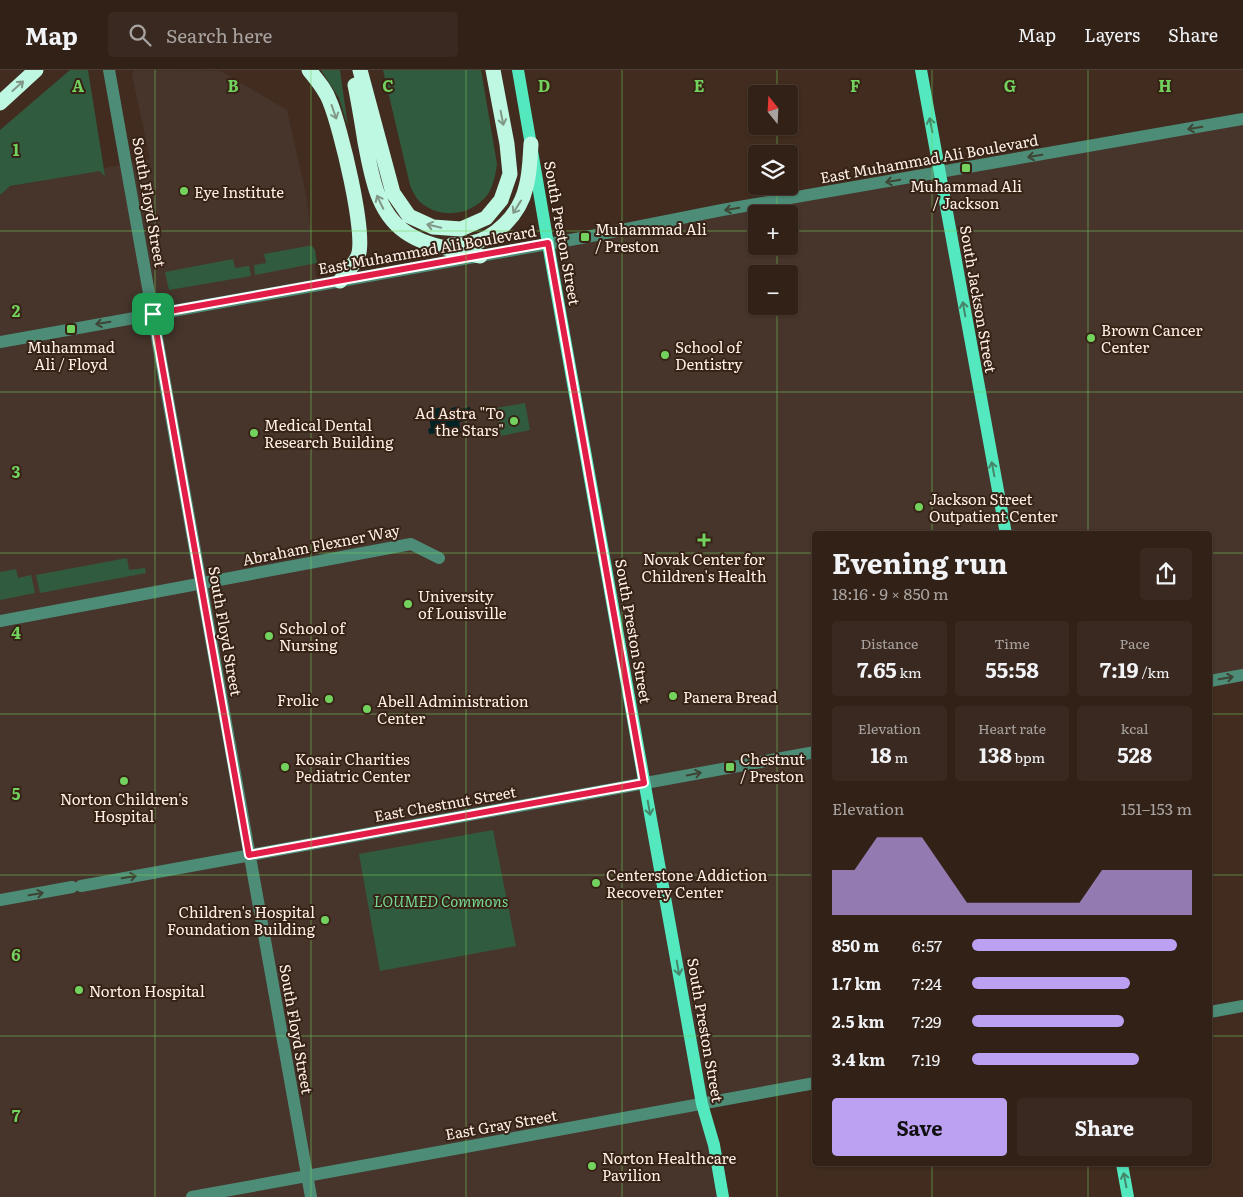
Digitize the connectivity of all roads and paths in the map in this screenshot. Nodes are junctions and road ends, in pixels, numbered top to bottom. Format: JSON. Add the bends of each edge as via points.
{"nodes":[{"id":1,"x":36,"y":70,"type":"edge"},
{"id":2,"x":109,"y":70,"type":"edge"},
{"id":3,"x":310,"y":70,"type":"edge"},
{"id":4,"x":355,"y":70,"type":"edge"},
{"id":5,"x":360,"y":70,"type":"edge"},
{"id":6,"x":493,"y":70,"type":"edge"},
{"id":7,"x":518,"y":70,"type":"edge"},
{"id":8,"x":921,"y":70,"type":"edge"},
{"id":9,"x":0,"y":102,"type":"edge"},
{"id":10,"x":1243,"y":119,"type":"edge"},
{"id":11,"x":531,"y":144,"type":"junction"},
{"id":12,"x":941,"y":173,"type":"junction"},
{"id":13,"x":548,"y":243,"type":"junction"},
{"id":14,"x":436,"y":245,"type":"junction"},
{"id":15,"x":480,"y":256,"type":"junction"},
{"id":16,"x":340,"y":281,"type":"junction"},
{"id":17,"x":153,"y":314,"type":"junction"},
{"id":18,"x":0,"y":342,"type":"edge"},
{"id":19,"x":1005,"y":531,"type":"edge"},
{"id":20,"x":439,"y":558,"type":"dead end"},
{"id":21,"x":201,"y":583,"type":"junction"},
{"id":22,"x":0,"y":621,"type":"edge"},
{"id":23,"x":1243,"y":675,"type":"edge"},
{"id":24,"x":1212,"y":681,"type":"edge"},
{"id":25,"x":812,"y":753,"type":"edge"},
{"id":26,"x":644,"y":783,"type":"junction"},
{"id":27,"x":249,"y":855,"type":"junction"},
{"id":28,"x":0,"y":900,"type":"edge"},
{"id":29,"x":1243,"y":1006,"type":"edge"},
{"id":30,"x":1212,"y":1012,"type":"edge"},
{"id":31,"x":812,"y":1085,"type":"edge"},
{"id":32,"x":702,"y":1104,"type":"junction"},
{"id":33,"x":1122,"y":1166,"type":"edge"},
{"id":34,"x":307,"y":1176,"type":"junction"},
{"id":35,"x":192,"y":1197,"type":"edge"},
{"id":36,"x":311,"y":1197,"type":"edge"},
{"id":37,"x":723,"y":1197,"type":"edge"},
{"id":38,"x":1128,"y":1197,"type":"edge"}],
"edges":[{"from":9,"to":1,"type":"highway","one_way":true},
{"from":2,"to":17,"type":"street","name":"South Floyd Street"},
{"from":3,"to":16,"type":"highway","one_way":true,"via":[[330,101],[341,131],[360,236],[358,256]]},
{"from":14,"to":4,"type":"highway","one_way":true,"via":[[402,230],[388,216],[377,195]]},
{"from":6,"to":5,"type":"highway","one_way":true,"via":[[510,174],[501,200],[486,218],[461,229],[433,227],[409,216],[393,193]]},
{"from":7,"to":11,"type":"main road","name":"South Preston Street"},
{"from":12,"to":8,"type":"main road","name":"South Jackson Street","one_way":true},
{"from":10,"to":12,"type":"street","name":"East Muhammad Ali Boulevard","one_way":true},
{"from":11,"to":13,"type":"main road","name":"South Preston Street"},
{"from":11,"to":14,"type":"highway","one_way":true,"via":[[526,187],[516,211],[504,225],[489,237],[468,244]]},
{"from":12,"to":13,"type":"street","name":"East Muhammad Ali Boulevard","one_way":true},
{"from":19,"to":12,"type":"main road","name":"South Jackson Street","one_way":true},
{"from":13,"to":15,"type":"street","name":"East Muhammad Ali Boulevard"},
{"from":13,"to":26,"type":"main road","name":"South Preston Street"},
{"from":14,"to":15,"type":"highway"},
{"from":15,"to":16,"type":"street","name":"East Muhammad Ali Boulevard"},
{"from":16,"to":17,"type":"street","name":"East Muhammad Ali Boulevard"},
{"from":17,"to":18,"type":"street","name":"East Muhammad Ali Boulevard","one_way":true},
{"from":17,"to":21,"type":"street","name":"South Floyd Street"},
{"from":20,"to":21,"type":"street","name":"Abraham Flexner Way","via":[[410,544]]},
{"from":21,"to":22,"type":"street","name":"Abraham Flexner Way"},
{"from":21,"to":27,"type":"street","name":"South Floyd Street"},
{"from":24,"to":23,"type":"street","one_way":true},
{"from":26,"to":25,"type":"street","name":"East Chestnut Street","one_way":true},
{"from":26,"to":27,"type":"street","name":"East Chestnut Street"},
{"from":26,"to":32,"type":"main road","name":"South Preston Street","one_way":true},
{"from":28,"to":27,"type":"street","name":"East Chestnut Street","one_way":true},
{"from":27,"to":34,"type":"street","name":"South Floyd Street"},
{"from":29,"to":30,"type":"street"},
{"from":31,"to":32,"type":"street","name":"East Gray Street"},
{"from":32,"to":34,"type":"street","name":"East Gray Street"},
{"from":32,"to":37,"type":"main road","name":"South Preston Street","via":[[714,1145]]},
{"from":38,"to":33,"type":"main road","one_way":true},
{"from":34,"to":35,"type":"street","name":"East Gray Street"},
{"from":34,"to":36,"type":"street","name":"South Floyd Street"}]}
